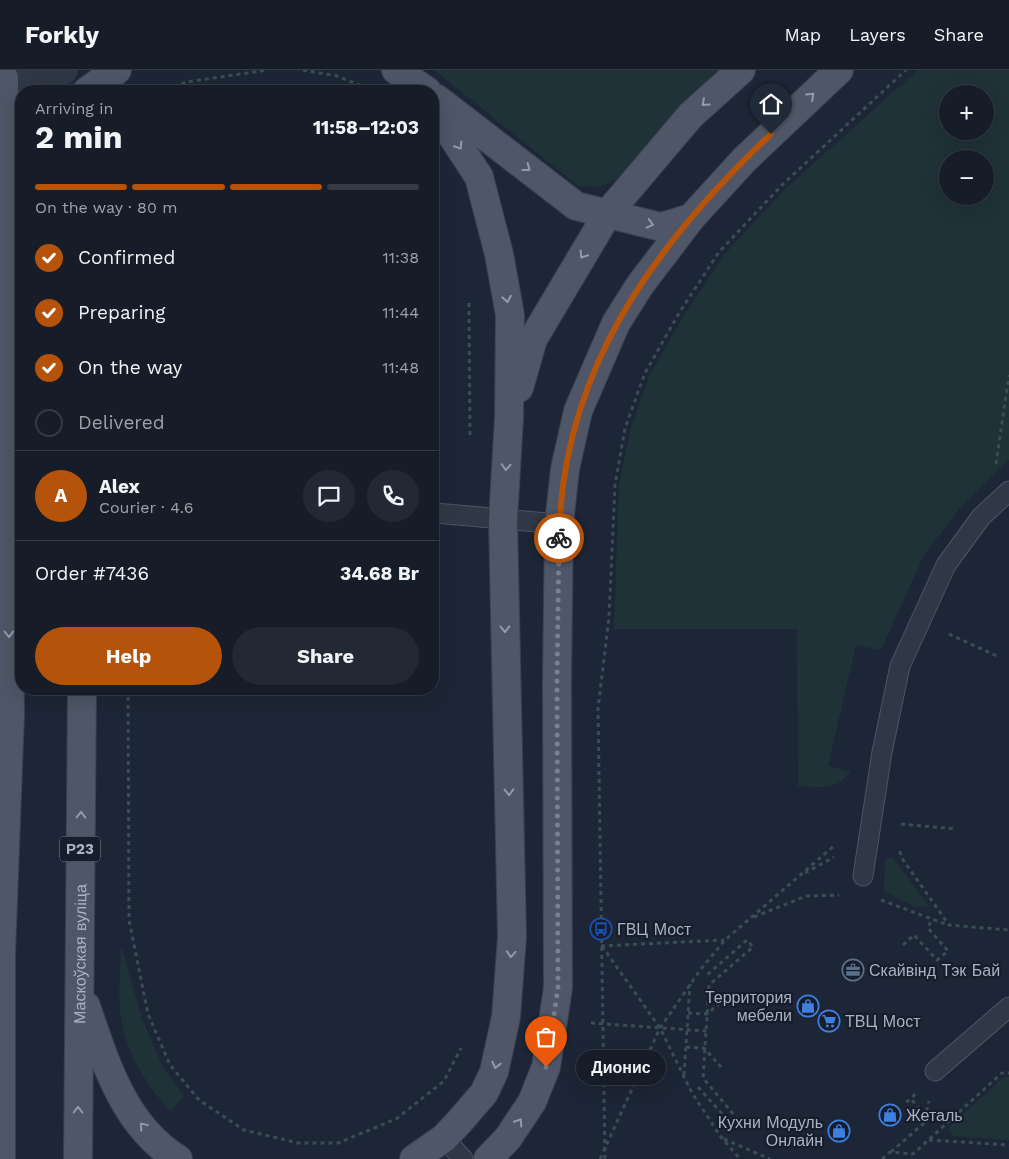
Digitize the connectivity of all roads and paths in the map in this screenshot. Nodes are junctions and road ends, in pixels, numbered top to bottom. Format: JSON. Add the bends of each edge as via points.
{"nodes":[{"id":1,"x":64,"y":70,"type":"edge"},
{"id":2,"x":79,"y":70,"type":"edge"},
{"id":3,"x":117,"y":70,"type":"edge"},
{"id":4,"x":268,"y":70,"type":"edge"},
{"id":5,"x":303,"y":70,"type":"edge"},
{"id":6,"x":396,"y":70,"type":"edge"},
{"id":7,"x":741,"y":70,"type":"edge"},
{"id":8,"x":839,"y":70,"type":"edge"},
{"id":9,"x":906,"y":70,"type":"edge"},
{"id":10,"x":4,"y":74,"type":"edge"},
{"id":11,"x":79,"y":85,"type":"edge"},
{"id":12,"x":96,"y":85,"type":"edge"},
{"id":13,"x":180,"y":85,"type":"edge"},
{"id":14,"x":362,"y":85,"type":"edge"},
{"id":15,"x":415,"y":85,"type":"edge"},
{"id":16,"x":439,"y":103,"type":"edge"},
{"id":17,"x":439,"y":113,"type":"edge"},
{"id":18,"x":15,"y":157,"type":"edge"},
{"id":19,"x":0,"y":171,"type":"edge"},
{"id":20,"x":608,"y":214,"type":"junction"},
{"id":21,"x":691,"y":218,"type":"junction"},
{"id":22,"x":1004,"y":411,"type":"dead end"},
{"id":23,"x":1009,"y":416,"type":"edge"},
{"id":24,"x":509,"y":418,"type":"junction"},
{"id":25,"x":1009,"y":491,"type":"edge"},
{"id":26,"x":439,"y":513,"type":"edge"},
{"id":27,"x":503,"y":520,"type":"junction"},
{"id":28,"x":560,"y":524,"type":"junction"},
{"id":29,"x":942,"y":631,"type":"dead end"},
{"id":30,"x":999,"y":657,"type":"dead end"},
{"id":31,"x":128,"y":695,"type":"edge"},
{"id":32,"x":82,"y":700,"type":"edge"},
{"id":33,"x":893,"y":823,"type":"dead end"},
{"id":34,"x":956,"y":829,"type":"dead end"},
{"id":35,"x":899,"y":848,"type":"dead end"},
{"id":36,"x":863,"y":876,"type":"dead end"},
{"id":37,"x":798,"y":877,"type":"dead end"},
{"id":38,"x":932,"y":918,"type":"dead end"},
{"id":39,"x":1009,"y":930,"type":"edge"},
{"id":40,"x":724,"y":940,"type":"junction"},
{"id":41,"x":903,"y":945,"type":"dead end"},
{"id":42,"x":602,"y":946,"type":"junction"},
{"id":43,"x":707,"y":975,"type":"dead end"},
{"id":44,"x":690,"y":984,"type":"junction"},
{"id":45,"x":78,"y":986,"type":"junction"},
{"id":46,"x":726,"y":998,"type":"dead end"},
{"id":47,"x":1009,"y":1007,"type":"edge"},
{"id":48,"x":688,"y":1013,"type":"junction"},
{"id":49,"x":707,"y":1014,"type":"junction"},
{"id":50,"x":591,"y":1023,"type":"dead end"},
{"id":51,"x":602,"y":1024,"type":"junction"},
{"id":52,"x":660,"y":1028,"type":"junction"},
{"id":53,"x":687,"y":1030,"type":"junction"},
{"id":54,"x":706,"y":1031,"type":"junction"},
{"id":55,"x":465,"y":1041,"type":"dead end"},
{"id":56,"x":686,"y":1047,"type":"junction"},
{"id":57,"x":704,"y":1048,"type":"junction"},
{"id":58,"x":721,"y":1067,"type":"dead end"},
{"id":59,"x":935,"y":1071,"type":"dead end"},
{"id":60,"x":1009,"y":1073,"type":"edge"},
{"id":61,"x":684,"y":1076,"type":"junction"},
{"id":62,"x":698,"y":1087,"type":"dead end"},
{"id":63,"x":0,"y":1098,"type":"edge"},
{"id":64,"x":911,"y":1098,"type":"dead end"},
{"id":65,"x":906,"y":1102,"type":"dead end"},
{"id":66,"x":924,"y":1123,"type":"dead end"},
{"id":67,"x":721,"y":1137,"type":"junction"},
{"id":68,"x":444,"y":1138,"type":"junction"},
{"id":69,"x":928,"y":1140,"type":"junction"},
{"id":70,"x":1009,"y":1145,"type":"edge"},
{"id":71,"x":603,"y":1152,"type":"junction"},
{"id":72,"x":890,"y":1152,"type":"junction"},
{"id":73,"x":1,"y":1159,"type":"edge"},
{"id":74,"x":78,"y":1159,"type":"edge"},
{"id":75,"x":178,"y":1159,"type":"edge"},
{"id":76,"x":414,"y":1159,"type":"edge"},
{"id":77,"x":463,"y":1159,"type":"edge"},
{"id":78,"x":488,"y":1159,"type":"edge"},
{"id":79,"x":600,"y":1159,"type":"edge"},
{"id":80,"x":605,"y":1159,"type":"edge"},
{"id":81,"x":740,"y":1159,"type":"edge"},
{"id":82,"x":770,"y":1159,"type":"edge"},
{"id":83,"x":882,"y":1159,"type":"edge"}],
"edges":[{"from":1,"to":10,"type":"street","bridge":true},
{"from":2,"to":11,"type":"main road"},
{"from":3,"to":12,"type":"main road"},
{"from":4,"to":13,"type":"path"},
{"from":5,"to":14,"type":"path","via":[[337,76]]},
{"from":6,"to":15,"type":"main road"},
{"from":7,"to":20,"type":"main road","one_way":true,"via":[[691,115]]},
{"from":21,"to":8,"type":"main road","one_way":true,"via":[[744,160]]},
{"from":9,"to":42,"type":"path","via":[[782,184],[719,252],[678,313],[645,373],[625,428],[615,485],[609,617],[598,709]]},
{"from":10,"to":63,"type":"main road","one_way":true,"bridge":true,"via":[[10,714],[1,953]]},
{"from":16,"to":20,"type":"main road","one_way":true,"via":[[576,206]]},
{"from":17,"to":24,"type":"main road","one_way":true,"via":[[479,177],[499,254],[510,315]]},
{"from":18,"to":19,"type":"main road"},
{"from":20,"to":21,"type":"main road","one_way":true,"via":[[661,227]]},
{"from":20,"to":24,"type":"main road","one_way":true,"via":[[533,339]]},
{"from":21,"to":28,"type":"main road","via":[[640,285],[616,323],[595,369],[578,410],[567,459]]},
{"from":22,"to":23,"type":"path"},
{"from":24,"to":27,"type":"main road","one_way":true},
{"from":25,"to":36,"type":"lane","via":[[981,517],[946,565],[900,666],[882,752]]},
{"from":26,"to":27,"type":"lane"},
{"from":27,"to":28,"type":"lane"},
{"from":27,"to":68,"type":"main road","one_way":true,"via":[[512,937],[508,1000],[494,1072],[484,1093]]},
{"from":78,"to":28,"type":"main road","one_way":true,"via":[[508,1138],[536,1093],[546,1067],[558,988]]},
{"from":29,"to":30,"type":"path"},
{"from":31,"to":55,"type":"path","via":[[129,920],[148,1014],[170,1065],[199,1100],[244,1130],[298,1143],[338,1143],[396,1119],[444,1081]]},
{"from":45,"to":32,"type":"main road","name":"Маскоўская вуліца","number":"Р23","one_way":true},
{"from":33,"to":34,"type":"path"},
{"from":35,"to":39,"type":"path","via":[[901,857],[948,925]]},
{"from":37,"to":40,"type":"path"},
{"from":38,"to":41,"type":"path","via":[[928,928],[948,951],[937,960],[914,935]]},
{"from":40,"to":42,"type":"path"},
{"from":40,"to":44,"type":"path"},
{"from":42,"to":51,"type":"path"},
{"from":42,"to":52,"type":"path"},
{"from":43,"to":49,"type":"path","via":[[747,940],[753,947],[709,985]]},
{"from":44,"to":48,"type":"path"},
{"from":44,"to":52,"type":"path"},
{"from":74,"to":45,"type":"main road","name":"Маскоўская вуліца","number":"Р23","one_way":true},
{"from":75,"to":45,"type":"main road","one_way":true,"via":[[163,1150],[123,1103]]},
{"from":46,"to":49,"type":"path"},
{"from":47,"to":59,"type":"lane"},
{"from":48,"to":49,"type":"path"},
{"from":48,"to":53,"type":"path"},
{"from":49,"to":54,"type":"path"},
{"from":50,"to":51,"type":"path"},
{"from":51,"to":52,"type":"path"},
{"from":51,"to":71,"type":"path"},
{"from":52,"to":53,"type":"path"},
{"from":52,"to":61,"type":"path"},
{"from":52,"to":71,"type":"path"},
{"from":53,"to":54,"type":"path"},
{"from":53,"to":56,"type":"path"},
{"from":54,"to":57,"type":"path"},
{"from":56,"to":57,"type":"path"},
{"from":56,"to":61,"type":"path"},
{"from":57,"to":58,"type":"path"},
{"from":57,"to":62,"type":"path","via":[[703,1078],[740,1122],[734,1128]]},
{"from":60,"to":69,"type":"path","via":[[1002,1073]]},
{"from":61,"to":67,"type":"path"},
{"from":63,"to":73,"type":"main road"},
{"from":64,"to":65,"type":"path"},
{"from":66,"to":72,"type":"path"},
{"from":67,"to":81,"type":"path"},
{"from":67,"to":82,"type":"path"},
{"from":68,"to":76,"type":"main road"},
{"from":68,"to":77,"type":"lane"},
{"from":69,"to":70,"type":"path"},
{"from":69,"to":72,"type":"path","via":[[913,1154]]},
{"from":71,"to":79,"type":"path"},
{"from":71,"to":80,"type":"path"},
{"from":72,"to":83,"type":"path"}]}
